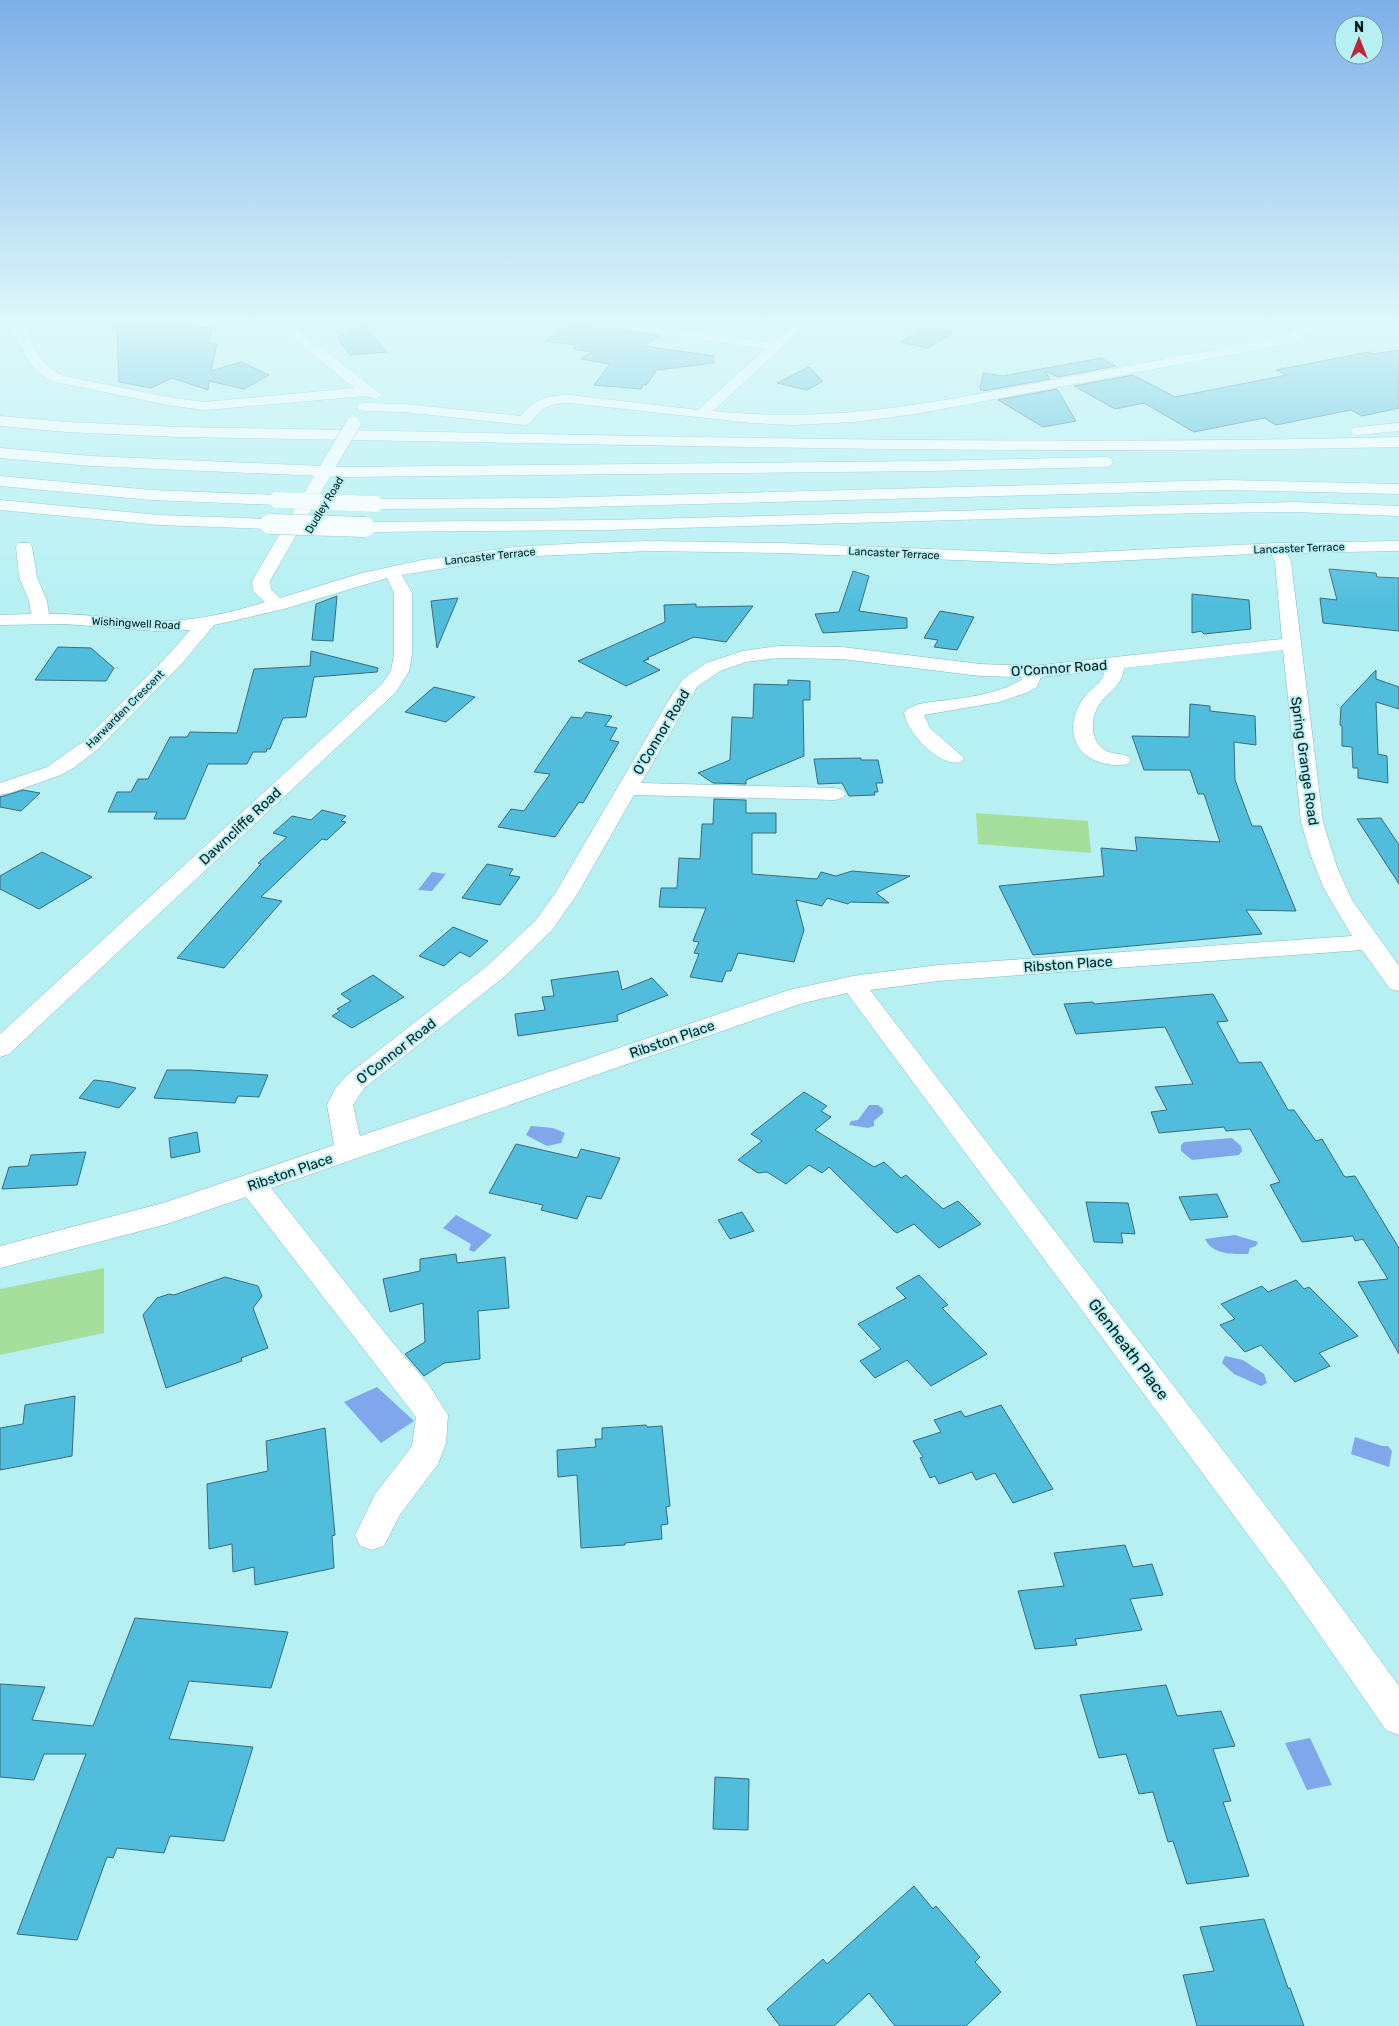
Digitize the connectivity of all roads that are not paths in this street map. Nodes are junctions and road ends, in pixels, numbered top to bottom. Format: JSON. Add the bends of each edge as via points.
{"nodes":[{"id":1,"x":359,"y":415,"type":"edge"},
{"id":2,"x":375,"y":415,"type":"edge"},
{"id":3,"x":458,"y":415,"type":"edge"},
{"id":4,"x":530,"y":415,"type":"edge"},
{"id":5,"x":707,"y":415,"type":"edge"},
{"id":6,"x":883,"y":415,"type":"edge"},
{"id":7,"x":0,"y":419,"type":"edge"},
{"id":8,"x":525,"y":421,"type":"junction"},
{"id":9,"x":1399,"y":428,"type":"edge"},
{"id":10,"x":1358,"y":431,"type":"dead end"},
{"id":11,"x":0,"y":436,"type":"edge"},
{"id":12,"x":1399,"y":442,"type":"edge"},
{"id":13,"x":1370,"y":443,"type":"junction"},
{"id":14,"x":358,"y":446,"type":"dead end"},
{"id":15,"x":0,"y":453,"type":"edge"},
{"id":16,"x":1399,"y":457,"type":"edge"},
{"id":17,"x":1169,"y":460,"type":"junction"},
{"id":18,"x":1120,"y":461,"type":"dead end"},
{"id":19,"x":1140,"y":461,"type":"dead end"},
{"id":20,"x":337,"y":466,"type":"junction"},
{"id":21,"x":0,"y":481,"type":"edge"},
{"id":22,"x":1399,"y":489,"type":"edge"},
{"id":23,"x":0,"y":505,"type":"edge"},
{"id":24,"x":1399,"y":510,"type":"edge"},
{"id":25,"x":305,"y":537,"type":"dead end"},
{"id":26,"x":1399,"y":546,"type":"edge"},
{"id":27,"x":24,"y":547,"type":"dead end"},
{"id":28,"x":1277,"y":548,"type":"junction"},
{"id":29,"x":391,"y":571,"type":"junction"},
{"id":30,"x":261,"y":587,"type":"junction"},
{"id":31,"x":283,"y":587,"type":"dead end"},
{"id":32,"x":299,"y":598,"type":"junction"},
{"id":33,"x":278,"y":605,"type":"junction"},
{"id":34,"x":41,"y":619,"type":"junction"},
{"id":35,"x":0,"y":620,"type":"edge"},
{"id":36,"x":198,"y":624,"type":"junction"},
{"id":37,"x":1290,"y":644,"type":"junction"},
{"id":38,"x":1115,"y":664,"type":"junction"},
{"id":39,"x":1032,"y":672,"type":"junction"},
{"id":40,"x":954,"y":758,"type":"dead end"},
{"id":41,"x":1121,"y":760,"type":"dead end"},
{"id":42,"x":2,"y":789,"type":"dead end"},
{"id":43,"x":627,"y":789,"type":"junction"},
{"id":44,"x":835,"y":794,"type":"dead end"},
{"id":45,"x":1372,"y":946,"type":"junction"},
{"id":46,"x":1399,"y":950,"type":"edge"},
{"id":47,"x":1399,"y":983,"type":"edge"},
{"id":48,"x":854,"y":984,"type":"junction"},
{"id":49,"x":0,"y":1048,"type":"edge"},
{"id":50,"x":349,"y":1152,"type":"junction"},
{"id":51,"x":253,"y":1185,"type":"junction"},
{"id":52,"x":0,"y":1257,"type":"edge"},
{"id":53,"x":372,"y":1535,"type":"dead end"},
{"id":54,"x":1399,"y":1717,"type":"edge"}],
"edges":[{"from":1,"to":20,"type":"street","name":"Dudley Road","bridge":true},
{"from":2,"to":14,"type":"street"},
{"from":3,"to":8,"type":"street"},
{"from":4,"to":8,"type":"street"},
{"from":5,"to":6,"type":"street","via":[[792,420]]},
{"from":7,"to":13,"type":"highway","via":[[67,427],[178,432],[865,444]]},
{"from":8,"to":13,"type":"highway","via":[[650,431],[807,437]]},
{"from":9,"to":10,"type":"street"},
{"from":11,"to":17,"type":"highway","via":[[241,447]]},
{"from":12,"to":13,"type":"highway"},
{"from":15,"to":20,"type":"highway","via":[[91,461]]},
{"from":16,"to":17,"type":"highway"},
{"from":17,"to":19,"type":"highway"},
{"from":18,"to":20,"type":"highway","via":[[931,466]]},
{"from":20,"to":25,"type":"street","name":"Dudley Road"},
{"from":20,"to":30,"type":"street","name":"Dudley Road","via":[[261,581]]},
{"from":21,"to":22,"type":"highway","bridge":true,"via":[[151,494],[375,504],[547,503],[1225,486]]},
{"from":23,"to":24,"type":"highway","bridge":true,"via":[[159,520],[365,527],[609,525],[1200,508]]},
{"from":26,"to":28,"type":"street","name":"Lancaster Terrace"},
{"from":27,"to":34,"type":"street","via":[[28,577]]},
{"from":28,"to":29,"type":"street","name":"Lancaster Terrace","via":[[1028,559],[781,548],[610,547],[498,554]]},
{"from":28,"to":37,"type":"street","name":"Spring Grange Road","via":[[1283,562]]},
{"from":29,"to":32,"type":"street"},
{"from":29,"to":49,"type":"street","name":"Dawncliffe Road","via":[[403,593],[403,654],[400,671],[389,688]]},
{"from":30,"to":33,"type":"street"},
{"from":30,"to":36,"type":"street"},
{"from":31,"to":32,"type":"street"},
{"from":32,"to":33,"type":"street","name":"Wishingwell Road"},
{"from":33,"to":36,"type":"street","name":"Wishingwell Road"},
{"from":34,"to":35,"type":"street","name":"Wishingwell Road"},
{"from":34,"to":36,"type":"street","name":"Wishingwell Road","via":[[156,626]]},
{"from":36,"to":42,"type":"street","name":"Harwarden Crescent","via":[[171,664],[91,745],[54,771]]},
{"from":37,"to":38,"type":"street","name":"O'Connor Road"},
{"from":37,"to":45,"type":"street","name":"Spring Grange Road","via":[[1309,810],[1318,848],[1341,900]]},
{"from":38,"to":39,"type":"street","name":"O'Connor Road"},
{"from":38,"to":41,"type":"street","via":[[1113,679],[1089,704],[1082,728],[1095,752]]},
{"from":39,"to":40,"type":"street","via":[[1030,683],[1017,690],[914,713],[915,724]]},
{"from":39,"to":43,"type":"street","name":"O'Connor Road","via":[[980,670],[842,653],[779,652],[743,657],[713,667],[690,683]]},
{"from":43,"to":44,"type":"street"},
{"from":43,"to":50,"type":"street","name":"O'Connor Road","via":[[567,893],[544,925],[496,971],[355,1082],[344,1096],[340,1105]]},
{"from":45,"to":46,"type":"street","name":"Ribston Place"},
{"from":45,"to":47,"type":"street","name":"Spring Grange Road"},
{"from":45,"to":48,"type":"street","name":"Ribston Place","via":[[938,973]]},
{"from":48,"to":50,"type":"street","name":"Ribston Place","via":[[768,1005]]},
{"from":48,"to":54,"type":"street","name":"Glenheath Place","via":[[1295,1571]]},
{"from":50,"to":51,"type":"street","name":"Ribston Place"},
{"from":51,"to":52,"type":"street","name":"Ribston Place","via":[[167,1213]]},
{"from":51,"to":53,"type":"street","via":[[432,1415],[426,1454],[391,1498]]}]}
